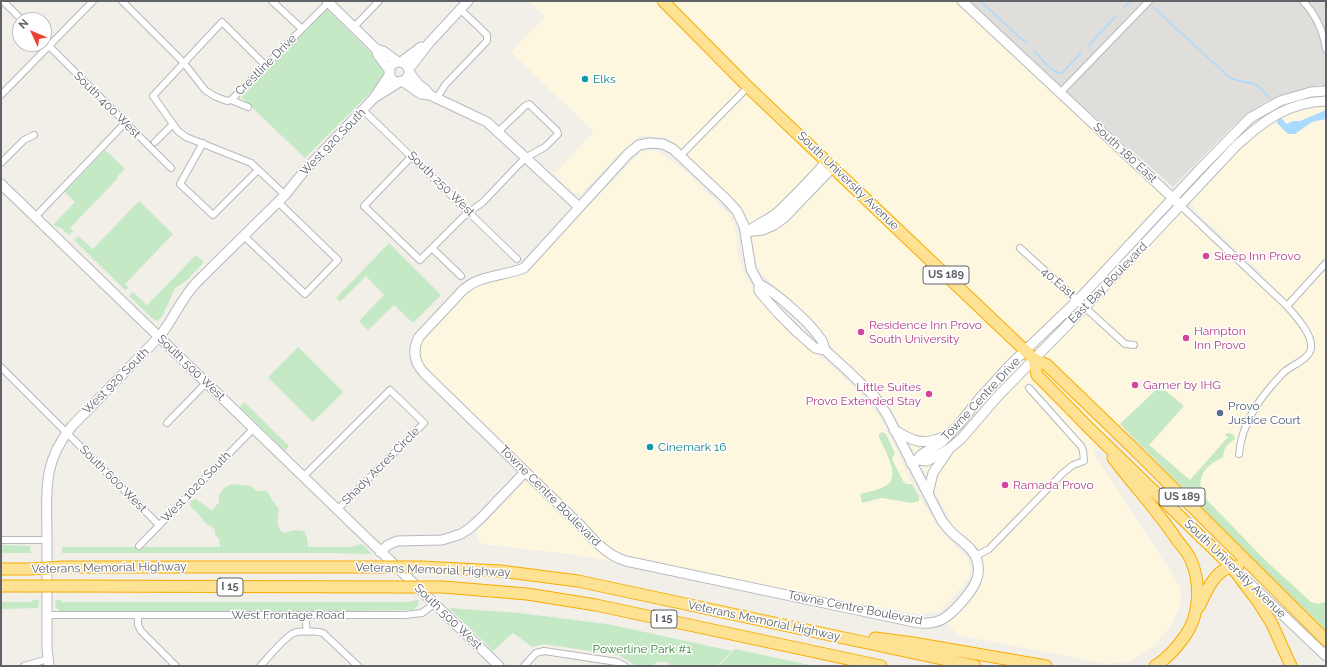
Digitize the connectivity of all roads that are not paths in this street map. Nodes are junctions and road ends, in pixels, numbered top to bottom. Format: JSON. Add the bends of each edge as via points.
{"nodes":[{"id":1,"x":3,"y":1,"type":"edge"},
{"id":2,"x":93,"y":1,"type":"edge"},
{"id":3,"x":122,"y":1,"type":"edge"},
{"id":4,"x":272,"y":1,"type":"edge"},
{"id":5,"x":379,"y":1,"type":"edge"},
{"id":6,"x":468,"y":1,"type":"edge"},
{"id":7,"x":663,"y":1,"type":"edge"},
{"id":8,"x":962,"y":1,"type":"edge"},
{"id":9,"x":1149,"y":1,"type":"edge"},
{"id":10,"x":1303,"y":1,"type":"edge"},
{"id":11,"x":328,"y":2,"type":"edge"},
{"id":12,"x":460,"y":10,"type":"junction"},
{"id":13,"x":14,"y":12,"type":"edge"},
{"id":14,"x":354,"y":27,"type":"junction"},
{"id":15,"x":302,"y":30,"type":"junction"},
{"id":16,"x":52,"y":43,"type":"edge"},
{"id":17,"x":429,"y":43,"type":"junction"},
{"id":18,"x":52,"y":49,"type":"edge"},
{"id":19,"x":376,"y":49,"type":"junction"},
{"id":20,"x":1326,"y":49,"type":"edge"},
{"id":21,"x":43,"y":52,"type":"edge"},
{"id":22,"x":183,"y":62,"type":"junction"},
{"id":23,"x":400,"y":62,"type":"junction"},
{"id":24,"x":266,"y":66,"type":"junction"},
{"id":25,"x":409,"y":71,"type":"junction"},
{"id":26,"x":390,"y":72,"type":"junction"},
{"id":27,"x":401,"y":81,"type":"junction"},
{"id":28,"x":748,"y":87,"type":"junction"},
{"id":29,"x":1326,"y":91,"type":"edge"},
{"id":30,"x":1060,"y":93,"type":"junction"},
{"id":31,"x":1,"y":95,"type":"edge"},
{"id":32,"x":433,"y":96,"type":"junction"},
{"id":33,"x":374,"y":98,"type":"junction"},
{"id":34,"x":231,"y":100,"type":"junction"},
{"id":35,"x":1326,"y":101,"type":"edge"},
{"id":36,"x":248,"y":107,"type":"dead end"},
{"id":37,"x":363,"y":110,"type":"junction"},
{"id":38,"x":125,"y":123,"type":"junction"},
{"id":39,"x":173,"y":124,"type":"junction"},
{"id":40,"x":498,"y":132,"type":"junction"},
{"id":41,"x":34,"y":135,"type":"dead end"},
{"id":42,"x":155,"y":142,"type":"dead end"},
{"id":43,"x":203,"y":143,"type":"junction"},
{"id":44,"x":412,"y":156,"type":"junction"},
{"id":45,"x":680,"y":156,"type":"junction"},
{"id":46,"x":525,"y":158,"type":"junction"},
{"id":47,"x":1,"y":163,"type":"edge"},
{"id":48,"x":830,"y":164,"type":"junction"},
{"id":49,"x":171,"y":168,"type":"dead end"},
{"id":50,"x":258,"y":170,"type":"junction"},
{"id":51,"x":1,"y":184,"type":"edge"},
{"id":52,"x":285,"y":195,"type":"junction"},
{"id":53,"x":1174,"y":199,"type":"junction"},
{"id":54,"x":278,"y":202,"type":"junction"},
{"id":55,"x":1181,"y":206,"type":"junction"},
{"id":56,"x":579,"y":207,"type":"junction"},
{"id":57,"x":469,"y":211,"type":"junction"},
{"id":58,"x":35,"y":217,"type":"junction"},
{"id":59,"x":745,"y":232,"type":"junction"},
{"id":60,"x":244,"y":236,"type":"junction"},
{"id":61,"x":432,"y":248,"type":"junction"},
{"id":62,"x":1020,"y":248,"type":"dead end"},
{"id":63,"x":517,"y":259,"type":"dead end"},
{"id":64,"x":1326,"y":263,"type":"edge"},
{"id":65,"x":461,"y":276,"type":"dead end"},
{"id":66,"x":759,"y":284,"type":"junction"},
{"id":67,"x":1078,"y":300,"type":"junction"},
{"id":68,"x":1287,"y":306,"type":"junction"},
{"id":69,"x":1085,"y":307,"type":"junction"},
{"id":70,"x":159,"y":337,"type":"junction"},
{"id":71,"x":1134,"y":345,"type":"dead end"},
{"id":72,"x":825,"y":350,"type":"junction"},
{"id":73,"x":1030,"y":355,"type":"junction"},
{"id":74,"x":1,"y":367,"type":"edge"},
{"id":75,"x":206,"y":383,"type":"junction"},
{"id":76,"x":1029,"y":388,"type":"dead end"},
{"id":77,"x":167,"y":423,"type":"dead end"},
{"id":78,"x":253,"y":429,"type":"junction"},
{"id":79,"x":894,"y":430,"type":"junction"},
{"id":80,"x":1092,"y":431,"type":"junction"},
{"id":81,"x":67,"y":433,"type":"junction"},
{"id":82,"x":948,"y":436,"type":"junction"},
{"id":83,"x":949,"y":449,"type":"junction"},
{"id":84,"x":1239,"y":454,"type":"dead end"},
{"id":85,"x":914,"y":461,"type":"junction"},
{"id":86,"x":525,"y":472,"type":"junction"},
{"id":87,"x":303,"y":477,"type":"junction"},
{"id":88,"x":928,"y":494,"type":"junction"},
{"id":89,"x":337,"y":510,"type":"junction"},
{"id":90,"x":159,"y":525,"type":"junction"},
{"id":91,"x":1,"y":540,"type":"edge"},
{"id":92,"x":47,"y":540,"type":"junction"},
{"id":93,"x":140,"y":546,"type":"dead end"},
{"id":94,"x":380,"y":552,"type":"junction"},
{"id":95,"x":976,"y":556,"type":"junction"},
{"id":96,"x":1231,"y":566,"type":"junction"},
{"id":97,"x":1,"y":569,"type":"edge"},
{"id":98,"x":1,"y":586,"type":"edge"},
{"id":99,"x":1277,"y":591,"type":"junction"},
{"id":100,"x":434,"y":604,"type":"junction"},
{"id":101,"x":1196,"y":613,"type":"junction"},
{"id":102,"x":47,"y":615,"type":"junction"},
{"id":103,"x":138,"y":616,"type":"junction"},
{"id":104,"x":305,"y":616,"type":"junction"},
{"id":105,"x":800,"y":628,"type":"junction"},
{"id":106,"x":307,"y":632,"type":"junction"},
{"id":107,"x":1326,"y":640,"type":"edge"},
{"id":108,"x":1326,"y":656,"type":"edge"},
{"id":109,"x":48,"y":662,"type":"edge"},
{"id":110,"x":24,"y":666,"type":"edge"},
{"id":111,"x":176,"y":666,"type":"edge"},
{"id":112,"x":260,"y":666,"type":"edge"},
{"id":113,"x":358,"y":666,"type":"edge"},
{"id":114,"x":499,"y":666,"type":"edge"},
{"id":115,"x":524,"y":666,"type":"edge"},
{"id":116,"x":625,"y":666,"type":"edge"},
{"id":117,"x":881,"y":666,"type":"edge"},
{"id":118,"x":975,"y":666,"type":"edge"},
{"id":119,"x":1046,"y":666,"type":"edge"},
{"id":120,"x":1155,"y":666,"type":"edge"},
{"id":121,"x":1291,"y":666,"type":"edge"}],
"edges":[{"from":1,"to":13,"type":"street"},
{"from":2,"to":16,"type":"street"},
{"from":3,"to":22,"type":"street","name":"Crestline Drive"},
{"from":4,"to":15,"type":"street"},
{"from":5,"to":14,"type":"street"},
{"from":6,"to":12,"type":"street"},
{"from":7,"to":28,"type":"highway","name":"South University Avenue","number":"US 189"},
{"from":8,"to":30,"type":"street","name":"South 180 East"},
{"from":9,"to":30,"type":"street"},
{"from":10,"to":20,"type":"street","via":[[1316,18]]},
{"from":11,"to":14,"type":"street"},
{"from":11,"to":15,"type":"street","name":"Crestline Drive"},
{"from":12,"to":17,"type":"street"},
{"from":12,"to":32,"type":"street","via":[[486,35],[487,41]]},
{"from":14,"to":19,"type":"street"},
{"from":15,"to":24,"type":"street","name":"Crestline Drive"},
{"from":17,"to":23,"type":"street"},
{"from":17,"to":25,"type":"street"},
{"from":18,"to":38,"type":"street","name":"South 400 West"},
{"from":19,"to":23,"type":"street"},
{"from":19,"to":26,"type":"street"},
{"from":21,"to":31,"type":"street"},
{"from":22,"to":24,"type":"street","via":[[222,22]]},
{"from":22,"to":34,"type":"street","name":"Crestline Drive","via":[[205,90],[214,96]]},
{"from":22,"to":39,"type":"street","via":[[153,96]]},
{"from":23,"to":25,"type":"street","via":[[407,65]]},
{"from":23,"to":26,"type":"street","via":[[392,65]]},
{"from":24,"to":34,"type":"street","name":"Crestline Drive"},
{"from":25,"to":27,"type":"street","via":[[408,76]]},
{"from":25,"to":32,"type":"street","via":[[419,85]]},
{"from":26,"to":27,"type":"street","via":[[393,79]]},
{"from":26,"to":33,"type":"street","name":"West 920 South"},
{"from":27,"to":32,"type":"street","via":[[422,94]]},
{"from":27,"to":33,"type":"street","name":"West 920 South"},
{"from":28,"to":45,"type":"street"},
{"from":28,"to":48,"type":"highway","name":"South University Avenue","number":"US 189"},
{"from":29,"to":53,"type":"street","name":"East Bay Boulevard","via":[[1280,100],[1250,118]]},
{"from":30,"to":53,"type":"street","name":"South 180 East"},
{"from":32,"to":40,"type":"street","via":[[480,118]]},
{"from":33,"to":37,"type":"street","name":"West 920 South"},
{"from":34,"to":36,"type":"street"},
{"from":35,"to":55,"type":"street","name":"East Bay Boulevard","via":[[1314,101],[1278,113],[1253,131]]},
{"from":37,"to":44,"type":"street","name":"South 250 West"},
{"from":37,"to":52,"type":"street","name":"West 920 South","via":[[305,170]]},
{"from":38,"to":49,"type":"street","name":"South 400 West"},
{"from":38,"to":58,"type":"street"},
{"from":39,"to":42,"type":"street"},
{"from":39,"to":43,"type":"street","via":[[186,137]]},
{"from":40,"to":46,"type":"street"},
{"from":40,"to":46,"type":"street","via":[[528,104],[557,131],[557,136],[545,147]]},
{"from":41,"to":47,"type":"street","via":[[24,140]]},
{"from":43,"to":50,"type":"street","via":[[247,161]]},
{"from":43,"to":50,"type":"street","via":[[180,184],[213,215]]},
{"from":44,"to":57,"type":"street","name":"South 250 West"},
{"from":44,"to":61,"type":"street","via":[[364,206],[420,260]]},
{"from":45,"to":56,"type":"street","name":"Towne Centre Boulevard","via":[[663,144],[650,142],[639,145]]},
{"from":45,"to":59,"type":"street","name":"Towne Centre Boulevard","via":[[734,207]]},
{"from":46,"to":56,"type":"street"},
{"from":46,"to":57,"type":"street","via":[[483,202]]},
{"from":48,"to":59,"type":"street","via":[[780,211]]},
{"from":48,"to":59,"type":"street","via":[[785,217],[763,230]]},
{"from":48,"to":73,"type":"highway","name":"South University Avenue","number":"US 189"},
{"from":50,"to":52,"type":"street"},
{"from":51,"to":58,"type":"street","name":"South 500 West"},
{"from":52,"to":54,"type":"street","name":"West 920 South"},
{"from":53,"to":55,"type":"street","name":"South 180 East"},
{"from":53,"to":67,"type":"street","name":"East Bay Boulevard"},
{"from":54,"to":60,"type":"street","name":"West 920 South"},
{"from":54,"to":60,"type":"street","via":[[338,260],[304,294]]},
{"from":55,"to":68,"type":"street","name":"South 180 East"},
{"from":55,"to":69,"type":"street","name":"East Bay Boulevard"},
{"from":56,"to":86,"type":"street","name":"Towne Centre Boulevard","via":[[524,268],[466,286],[424,330],[415,345],[416,360],[424,373]]},
{"from":57,"to":61,"type":"street"},
{"from":57,"to":63,"type":"street","name":"South 250 West"},
{"from":58,"to":70,"type":"street","name":"South 500 West"},
{"from":59,"to":66,"type":"street","name":"Towne Centre Boulevard","via":[[749,265]]},
{"from":60,"to":70,"type":"street","name":"West 920 South","via":[[192,287]]},
{"from":61,"to":65,"type":"street"},
{"from":62,"to":67,"type":"street","name":"40 East"},
{"from":64,"to":68,"type":"street"},
{"from":66,"to":72,"type":"street","via":[[772,291],[821,339]]},
{"from":66,"to":72,"type":"street","name":"Towne Centre Boulevard","via":[[759,291],[782,317],[815,348]]},
{"from":67,"to":69,"type":"street","name":"40 East"},
{"from":67,"to":73,"type":"street","name":"East Bay Boulevard"},
{"from":68,"to":84,"type":"street","name":"South 180 East","via":[[1306,331],[1310,351],[1285,372],[1256,406],[1248,419]]},
{"from":69,"to":71,"type":"street","name":"40 East","via":[[1125,344]]},
{"from":69,"to":73,"type":"street","name":"East Bay Boulevard"},
{"from":70,"to":75,"type":"street","name":"South 500 West"},
{"from":70,"to":81,"type":"street","name":"West 920 South"},
{"from":72,"to":79,"type":"street","name":"Towne Centre Boulevard","via":[[875,397]]},
{"from":73,"to":80,"type":"highway","name":"South University Avenue","number":"US 189","via":[[1037,375]]},
{"from":73,"to":82,"type":"street","name":"Towne Centre Drive","via":[[1011,364]]},
{"from":73,"to":83,"type":"street","name":"Towne Centre Drive","via":[[970,431]]},
{"from":73,"to":99,"type":"highway","name":"South University Avenue","number":"US 189","via":[[1047,365]]},
{"from":74,"to":81,"type":"street","name":"South 600 West"},
{"from":75,"to":77,"type":"street"},
{"from":75,"to":78,"type":"street","name":"South 500 West"},
{"from":76,"to":95,"type":"street","via":[[1081,446],[1084,461],[1063,473],[986,551]]},
{"from":78,"to":87,"type":"street","name":"South 500 West"},
{"from":78,"to":90,"type":"street","name":"West 1020 South"},
{"from":79,"to":82,"type":"street","via":[[918,442],[926,443]]},
{"from":79,"to":85,"type":"street","name":"Towne Centre Boulevard"},
{"from":80,"to":96,"type":"highway","name":"South University Avenue","number":"US 189"},
{"from":80,"to":101,"type":"highway","via":[[1190,559],[1197,589]]},
{"from":81,"to":90,"type":"street","name":"South 600 West"},
{"from":81,"to":92,"type":"street","name":"West 920 South","via":[[55,451],[50,469],[46,496]]},
{"from":82,"to":85,"type":"street","name":"Towne Centre Drive"},
{"from":83,"to":85,"type":"street","name":"Towne Centre Drive","via":[[927,461]]},
{"from":83,"to":88,"type":"street","via":[[933,473]]},
{"from":85,"to":88,"type":"street","name":"Towne Centre Boulevard"},
{"from":86,"to":94,"type":"street","via":[[465,531],[449,539],[397,541]]},
{"from":86,"to":95,"type":"street","name":"Towne Centre Boulevard","via":[[614,557],[914,622],[932,623],[953,611],[976,583],[979,572]]},
{"from":87,"to":89,"type":"street","name":"South 500 West"},
{"from":87,"to":89,"type":"street","name":"Shady Acres Circle","via":[[390,390],[424,423]]},
{"from":88,"to":95,"type":"street","name":"Towne Centre Boulevard","via":[[942,521]]},
{"from":89,"to":94,"type":"street","name":"South 500 West"},
{"from":90,"to":93,"type":"street","name":"West 1020 South"},
{"from":91,"to":92,"type":"street"},
{"from":92,"to":102,"type":"street","name":"West 920 South"},
{"from":94,"to":100,"type":"street","name":"South 500 West"},
{"from":96,"to":99,"type":"highway","via":[[1245,569]]},
{"from":96,"to":101,"type":"highway","via":[[1212,581]]},
{"from":96,"to":108,"type":"street","name":"South University Avenue"},
{"from":96,"to":121,"type":"highway","number":"US 189","via":[[1260,603]]},
{"from":97,"to":105,"type":"highway","name":"Veterans Memorial Highway","number":"I 15","bridge":true,"via":[[422,567],[500,571],[565,579]]},
{"from":98,"to":117,"type":"highway","name":"Veterans Memorial Highway","number":"I 15","bridge":true,"via":[[396,587],[527,594],[596,605]]},
{"from":99,"to":107,"type":"highway","name":"South University Avenue","number":"US 189"},
{"from":100,"to":104,"type":"street","name":"West Frontage Road","via":[[426,611],[414,614]]},
{"from":100,"to":114,"type":"street","name":"South 500 West"},
{"from":101,"to":120,"type":"highway","via":[[1190,629],[1172,652]]},
{"from":102,"to":103,"type":"street","name":"West Frontage Road"},
{"from":102,"to":109,"type":"street","name":"West 920 South"},
{"from":103,"to":104,"type":"street","name":"West Frontage Road"},
{"from":103,"to":111,"type":"street","via":[[141,631]]},
{"from":104,"to":106,"type":"street"},
{"from":105,"to":118,"type":"highway","name":"Veterans Memorial Highway","number":"I 15"},
{"from":105,"to":119,"type":"highway","via":[[913,643]]},
{"from":106,"to":112,"type":"street","via":[[293,633]]},
{"from":106,"to":113,"type":"street","via":[[323,633]]},
{"from":109,"to":110,"type":"street"},
{"from":115,"to":116,"type":"street","via":[[536,654],[547,651],[617,662]]}]}
